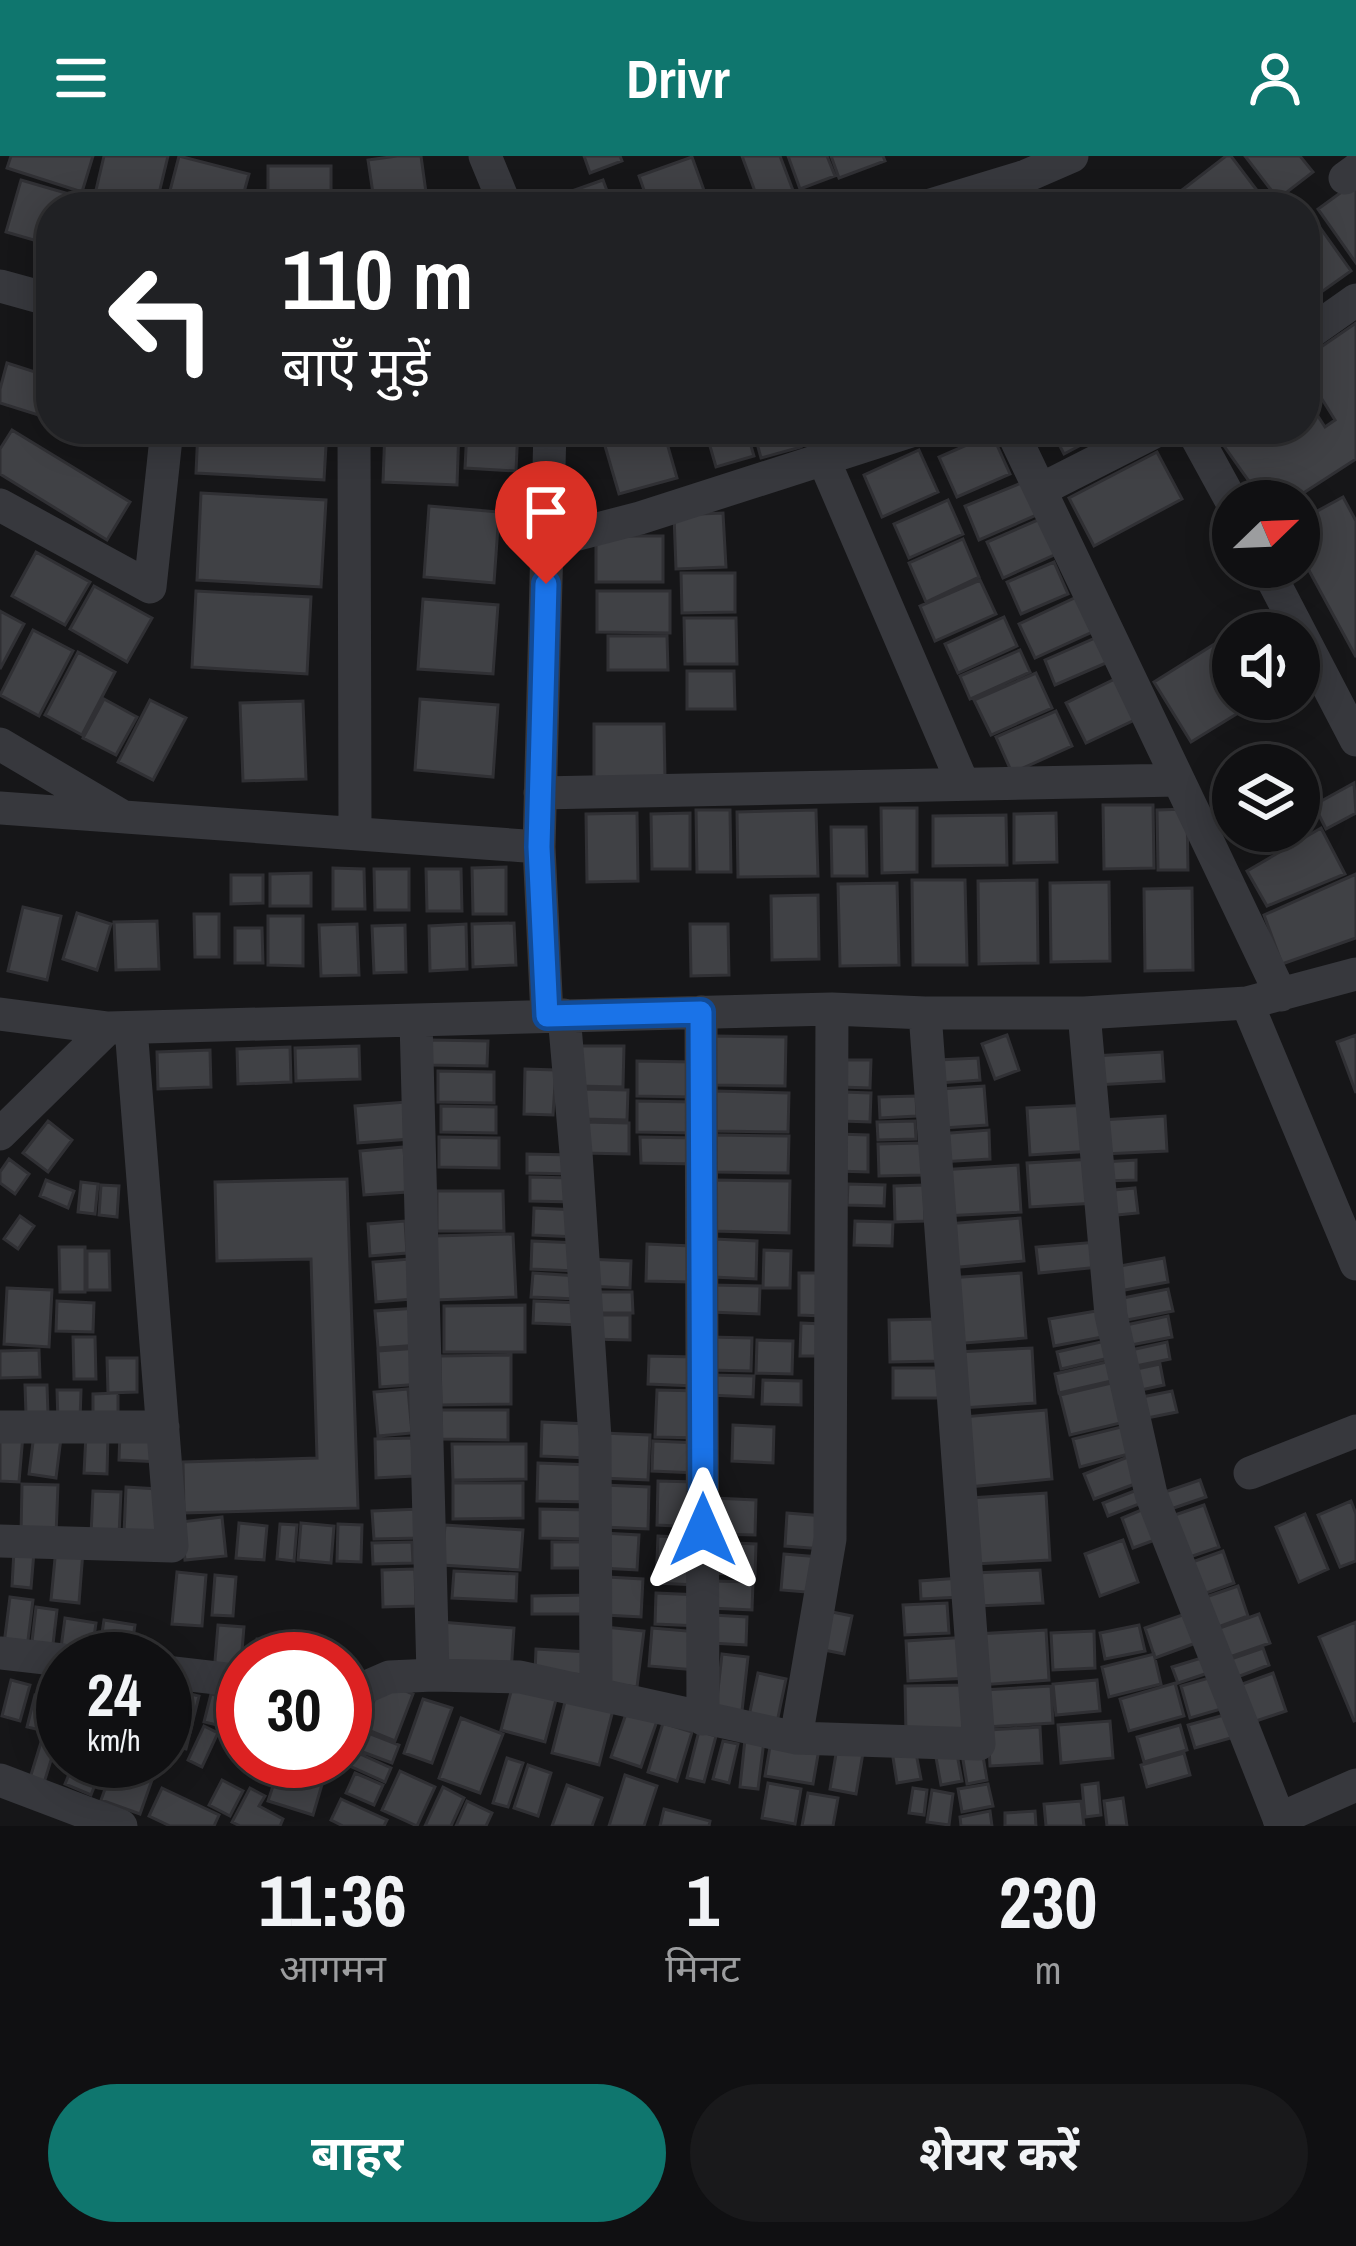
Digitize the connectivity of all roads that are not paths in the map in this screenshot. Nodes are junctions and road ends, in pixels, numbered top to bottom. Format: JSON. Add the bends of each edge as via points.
{"nodes":[{"id":1,"x":485,"y":156,"type":"edge"},
{"id":2,"x":1072,"y":156,"type":"edge"},
{"id":3,"x":1022,"y":166,"type":"edge"},
{"id":4,"x":500,"y":192,"type":"edge"},
{"id":5,"x":960,"y":192,"type":"edge"},
{"id":6,"x":3,"y":292,"type":"edge"},
{"id":7,"x":36,"y":298,"type":"edge"},
{"id":8,"x":1356,"y":300,"type":"edge"},
{"id":9,"x":1320,"y":325,"type":"edge"},
{"id":10,"x":165,"y":444,"type":"edge"},
{"id":11,"x":354,"y":444,"type":"edge"},
{"id":12,"x":550,"y":444,"type":"edge"},
{"id":13,"x":868,"y":444,"type":"edge"},
{"id":14,"x":1018,"y":444,"type":"edge"},
{"id":15,"x":1130,"y":444,"type":"edge"},
{"id":16,"x":1200,"y":444,"type":"edge"},
{"id":17,"x":823,"y":458,"type":"junction"},
{"id":18,"x":1220,"y":480,"type":"edge"},
{"id":19,"x":1040,"y":490,"type":"junction"},
{"id":20,"x":0,"y":505,"type":"edge"},
{"id":21,"x":547,"y":542,"type":"junction"},
{"id":22,"x":1277,"y":588,"type":"edge"},
{"id":23,"x":1356,"y":740,"type":"edge"},
{"id":24,"x":0,"y":744,"type":"edge"},
{"id":25,"x":1178,"y":780,"type":"junction"},
{"id":26,"x":963,"y":784,"type":"junction"},
{"id":27,"x":540,"y":793,"type":"junction"},
{"id":28,"x":0,"y":808,"type":"edge"},
{"id":29,"x":127,"y":819,"type":"junction"},
{"id":30,"x":355,"y":833,"type":"junction"},
{"id":31,"x":539,"y":847,"type":"junction"},
{"id":32,"x":1356,"y":974,"type":"edge"},
{"id":33,"x":1281,"y":995,"type":"junction"},
{"id":34,"x":1247,"y":1003,"type":"junction"},
{"id":35,"x":832,"y":1009,"type":"junction"},
{"id":36,"x":701,"y":1012,"type":"junction"},
{"id":37,"x":925,"y":1012,"type":"junction"},
{"id":38,"x":1084,"y":1013,"type":"junction"},
{"id":39,"x":0,"y":1014,"type":"edge"},
{"id":40,"x":555,"y":1016,"type":"junction"},
{"id":41,"x":416,"y":1020,"type":"junction"},
{"id":42,"x":120,"y":1028,"type":"junction"},
{"id":43,"x":0,"y":1134,"type":"edge"},
{"id":44,"x":1356,"y":1264,"type":"edge"},
{"id":45,"x":0,"y":1426,"type":"edge"},
{"id":46,"x":163,"y":1427,"type":"junction"},
{"id":47,"x":1356,"y":1431,"type":"edge"},
{"id":48,"x":1250,"y":1473,"type":"dead end"},
{"id":49,"x":0,"y":1541,"type":"edge"},
{"id":50,"x":0,"y":1652,"type":"edge"},
{"id":51,"x":36,"y":1657,"type":"edge"},
{"id":52,"x":433,"y":1675,"type":"junction"},
{"id":53,"x":372,"y":1684,"type":"edge"},
{"id":54,"x":596,"y":1694,"type":"junction"},
{"id":55,"x":703,"y":1719,"type":"junction"},
{"id":56,"x":796,"y":1738,"type":"junction"},
{"id":57,"x":0,"y":1780,"type":"edge"},
{"id":58,"x":1356,"y":1785,"type":"edge"},
{"id":59,"x":1280,"y":1823,"type":"edge"},
{"id":60,"x":121,"y":1826,"type":"edge"}],
"edges":[{"from":1,"to":4,"type":"street"},
{"from":2,"to":3,"type":"street"},
{"from":3,"to":5,"type":"street"},
{"from":6,"to":7,"type":"street"},
{"from":8,"to":9,"type":"street"},
{"from":10,"to":20,"type":"street","via":[[150,587]]},
{"from":11,"to":30,"type":"street"},
{"from":12,"to":21,"type":"street"},
{"from":13,"to":17,"type":"street"},
{"from":14,"to":19,"type":"street"},
{"from":15,"to":19,"type":"street"},
{"from":16,"to":18,"type":"street"},
{"from":17,"to":21,"type":"street"},
{"from":17,"to":26,"type":"street"},
{"from":19,"to":25,"type":"street"},
{"from":21,"to":27,"type":"street"},
{"from":22,"to":23,"type":"street"},
{"from":24,"to":29,"type":"street"},
{"from":25,"to":26,"type":"street"},
{"from":25,"to":33,"type":"street"},
{"from":26,"to":27,"type":"street"},
{"from":27,"to":31,"type":"street"},
{"from":28,"to":29,"type":"street"},
{"from":29,"to":30,"type":"street"},
{"from":30,"to":31,"type":"street"},
{"from":31,"to":40,"type":"street"},
{"from":32,"to":33,"type":"street"},
{"from":33,"to":34,"type":"street"},
{"from":34,"to":38,"type":"street"},
{"from":34,"to":44,"type":"street"},
{"from":35,"to":36,"type":"street"},
{"from":35,"to":37,"type":"street"},
{"from":35,"to":56,"type":"street","via":[[830,1539]]},
{"from":36,"to":40,"type":"street"},
{"from":36,"to":55,"type":"street"},
{"from":37,"to":38,"type":"street"},
{"from":37,"to":56,"type":"street","via":[[979,1744]]},
{"from":38,"to":59,"type":"street","via":[[1111,1315],[1151,1494]]},
{"from":39,"to":42,"type":"street"},
{"from":40,"to":41,"type":"street"},
{"from":40,"to":54,"type":"street","via":[[577,1154],[595,1438]]},
{"from":41,"to":42,"type":"street"},
{"from":41,"to":52,"type":"street"},
{"from":42,"to":43,"type":"street"},
{"from":42,"to":46,"type":"street"},
{"from":45,"to":46,"type":"street"},
{"from":46,"to":49,"type":"street","via":[[172,1546]]},
{"from":47,"to":48,"type":"street"},
{"from":50,"to":51,"type":"street"},
{"from":52,"to":53,"type":"street"},
{"from":52,"to":54,"type":"street","via":[[520,1677]]},
{"from":54,"to":55,"type":"street"},
{"from":55,"to":56,"type":"street"},
{"from":57,"to":60,"type":"street"},
{"from":58,"to":59,"type":"street"}]}
